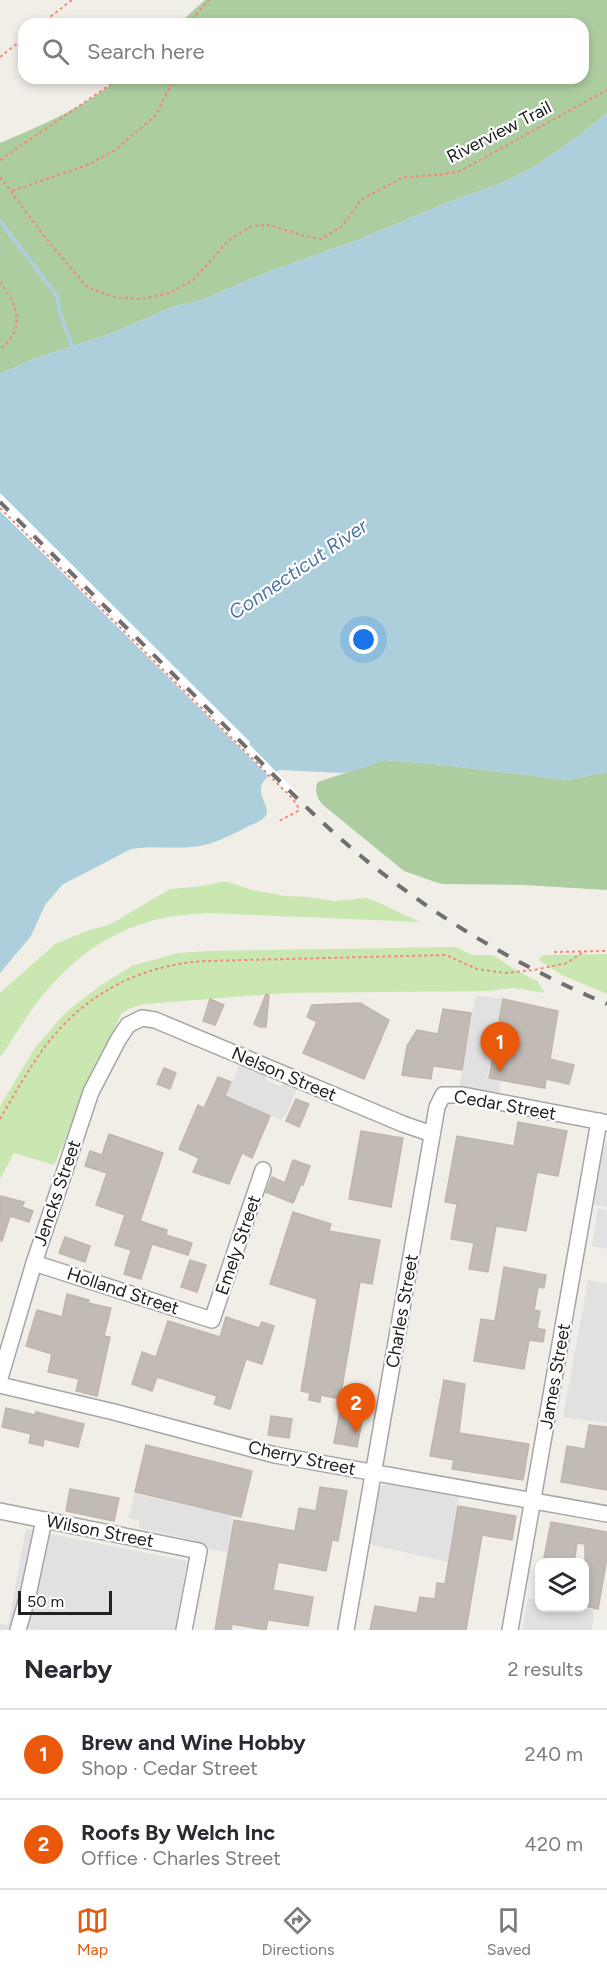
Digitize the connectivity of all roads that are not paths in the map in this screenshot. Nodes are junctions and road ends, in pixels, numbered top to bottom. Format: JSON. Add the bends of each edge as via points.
{"nodes":[{"id":1,"x":136,"y":1019,"type":"joint"},
{"id":2,"x":603,"y":1122,"type":"edge"},
{"id":3,"x":432,"y":1134,"type":"junction"},
{"id":4,"x":263,"y":1170,"type":"dead end"},
{"id":5,"x":34,"y":1263,"type":"junction"},
{"id":6,"x":212,"y":1320,"type":"joint"},
{"id":7,"x":0,"y":1378,"type":"edge"},
{"id":8,"x":0,"y":1385,"type":"edge"},
{"id":9,"x":374,"y":1472,"type":"junction"},
{"id":10,"x":532,"y":1500,"type":"junction"},
{"id":11,"x":0,"y":1511,"type":"edge"},
{"id":12,"x":607,"y":1514,"type":"edge"},
{"id":13,"x":44,"y":1520,"type":"junction"},
{"id":14,"x":18,"y":1630,"type":"edge"},
{"id":15,"x":184,"y":1630,"type":"edge"},
{"id":16,"x":346,"y":1630,"type":"edge"},
{"id":17,"x":510,"y":1630,"type":"edge"}],
"edges":[{"from":1,"to":3,"type":"street","name":"Nelson Street","via":[[155,1020]]},
{"from":1,"to":5,"type":"street","name":"Jencks Street","via":[[124,1030],[91,1092]]},
{"from":2,"to":3,"type":"street","name":"Cedar Street","via":[[463,1095],[443,1095]]},
{"from":2,"to":10,"type":"street","name":"James Street"},
{"from":3,"to":9,"type":"street","name":"Charles Street"},
{"from":4,"to":6,"type":"street","name":"Emely Street"},
{"from":5,"to":6,"type":"street","name":"Holland Street"},
{"from":5,"to":7,"type":"street","name":"Jencks Street"},
{"from":8,"to":9,"type":"street","name":"Cherry Street","via":[[275,1455]]},
{"from":9,"to":10,"type":"street","name":"Cherry Street"},
{"from":9,"to":16,"type":"street","name":"Charles Street"},
{"from":10,"to":12,"type":"street","name":"Cherry Street"},
{"from":10,"to":17,"type":"street","name":"James Street"},
{"from":11,"to":13,"type":"street","name":"Wilson Street"},
{"from":13,"to":14,"type":"street"},
{"from":13,"to":15,"type":"street","name":"Wilson Street","via":[[200,1551]]}]}
